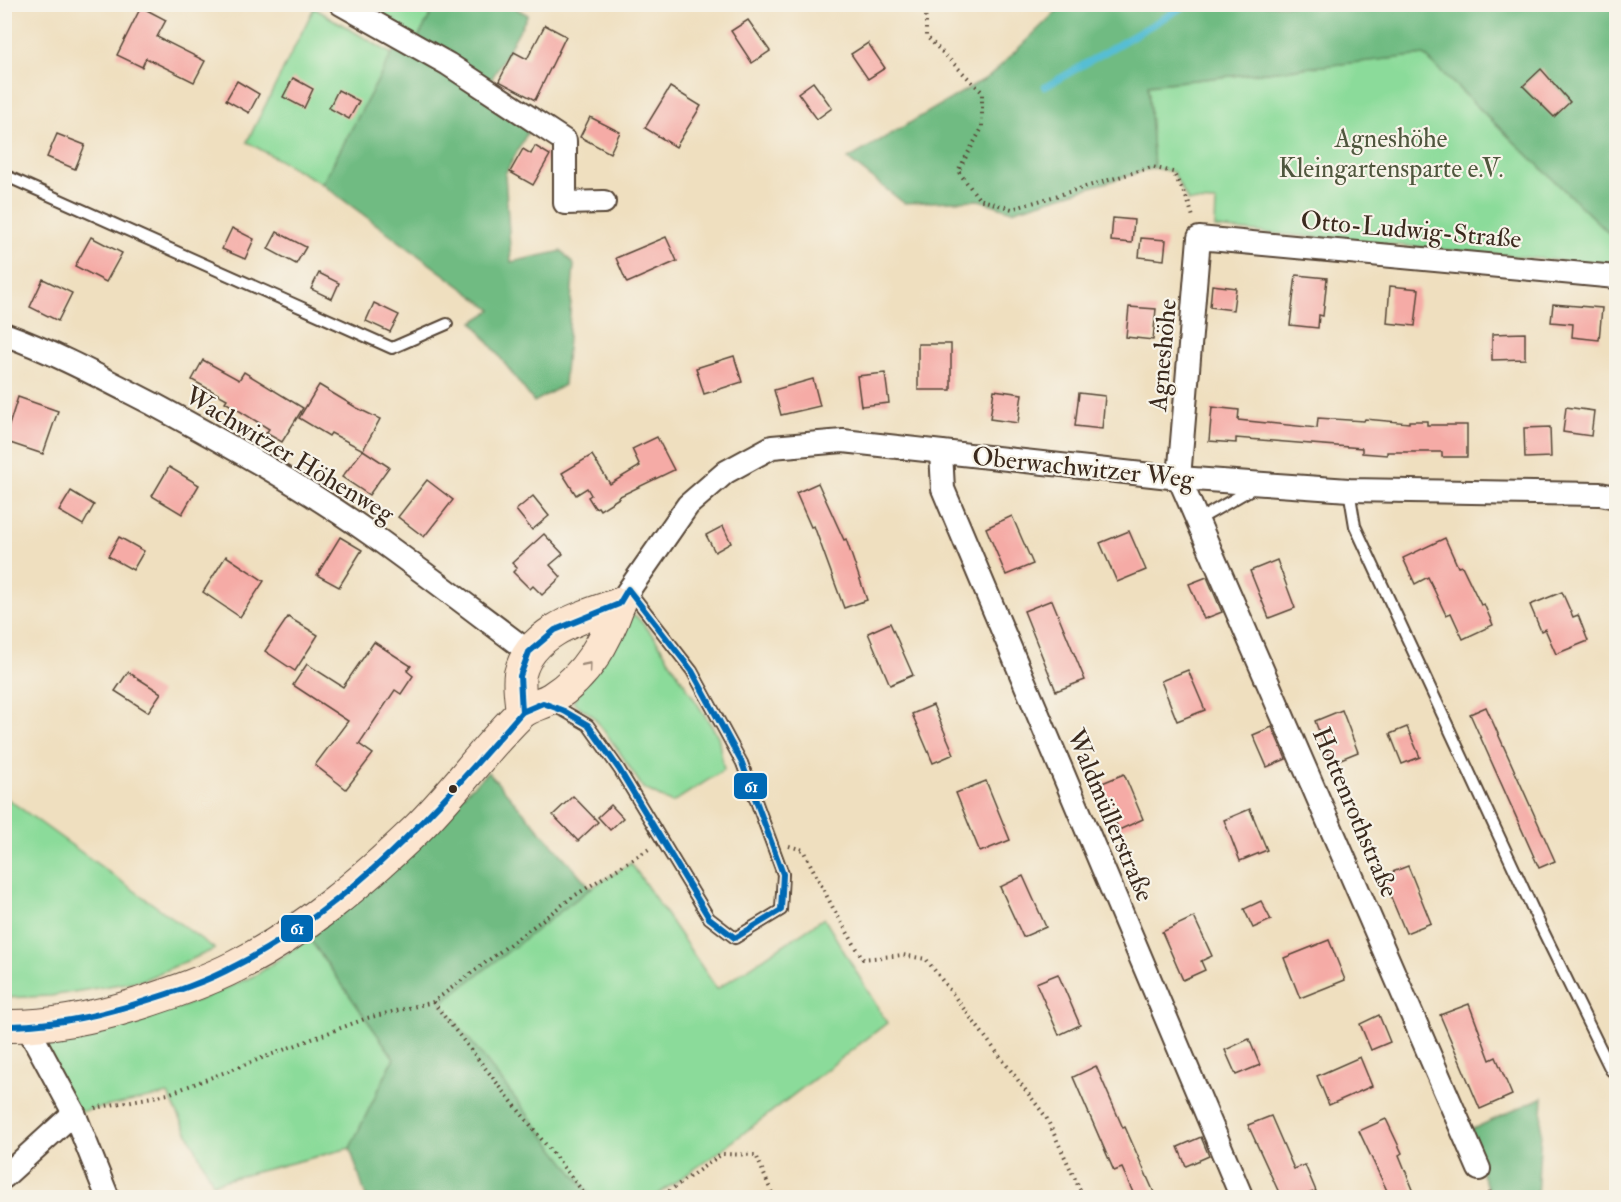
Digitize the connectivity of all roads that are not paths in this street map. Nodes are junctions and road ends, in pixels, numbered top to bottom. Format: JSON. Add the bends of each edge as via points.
{"nodes":[{"id":1,"x":341,"y":4,"type":"edge"},
{"id":2,"x":4,"y":175,"type":"edge"},
{"id":3,"x":604,"y":202,"type":"dead end"},
{"id":4,"x":1199,"y":238,"type":"joint"},
{"id":5,"x":1617,"y":277,"type":"edge"},
{"id":6,"x":447,"y":324,"type":"dead end"},
{"id":7,"x":4,"y":334,"type":"edge"},
{"id":8,"x":941,"y":452,"type":"junction"},
{"id":9,"x":1179,"y":478,"type":"junction"},
{"id":10,"x":1260,"y":483,"type":"junction"},
{"id":11,"x":1349,"y":490,"type":"junction"},
{"id":12,"x":1617,"y":497,"type":"edge"},
{"id":13,"x":1198,"y":520,"type":"junction"},
{"id":14,"x":623,"y":596,"type":"junction"},
{"id":15,"x":529,"y":652,"type":"junction"},
{"id":16,"x":533,"y":708,"type":"junction"},
{"id":17,"x":16,"y":1026,"type":"edge"},
{"id":18,"x":1617,"y":1074,"type":"edge"},
{"id":19,"x":74,"y":1113,"type":"junction"},
{"id":20,"x":1479,"y":1169,"type":"dead end"},
{"id":21,"x":4,"y":1177,"type":"edge"},
{"id":22,"x":108,"y":1197,"type":"edge"},
{"id":23,"x":1242,"y":1197,"type":"edge"}],
"edges":[{"from":1,"to":3,"type":"street","via":[[448,64],[565,141],[565,203]]},
{"from":2,"to":6,"type":"lane","via":[[392,348]]},
{"from":4,"to":5,"type":"street","name":"Otto-Ludwig-Straße"},
{"from":4,"to":9,"type":"street","name":"Agneshöhe"},
{"from":7,"to":15,"type":"street","name":"Wachwitzer Höhenweg","via":[[90,371],[295,485],[371,534]]},
{"from":8,"to":9,"type":"street","name":"Oberwachwitzer Weg"},
{"from":8,"to":14,"type":"street","name":"Oberwachwitzer Weg","via":[[843,441],[772,447],[726,472],[688,505]]},
{"from":8,"to":23,"type":"street","name":"Waldmüllerstraße","via":[[943,489]]},
{"from":9,"to":10,"type":"street","name":"Oberwachwitzer Weg"},
{"from":9,"to":13,"type":"street","name":"Hottenrothstraße"},
{"from":10,"to":11,"type":"street","name":"Oberwachwitzer Weg"},
{"from":10,"to":13,"type":"lane"},
{"from":11,"to":12,"type":"street","name":"Oberwachwitzer Weg"},
{"from":11,"to":18,"type":"lane","via":[[1355,526],[1542,929],[1611,1070]]},
{"from":13,"to":20,"type":"street","name":"Hottenrothstraße"},
{"from":14,"to":15,"type":"street","via":[[555,630]]},
{"from":16,"to":14,"type":"street","name":"Oberwachwitzer Weg","one_way":true,"via":[[555,697],[595,657]]},
{"from":14,"to":16,"type":"lane","via":[[692,671],[742,763],[783,874],[781,910],[735,938],[709,918],[588,725],[564,711]]},
{"from":15,"to":16,"type":"street","via":[[520,676]]},
{"from":16,"to":17,"type":"street","name":"Oberwachwitzer Weg","via":[[418,828],[303,925],[236,966],[182,990],[104,1014]]},
{"from":17,"to":19,"type":"street"},
{"from":19,"to":21,"type":"street"},
{"from":19,"to":22,"type":"street"}]}
